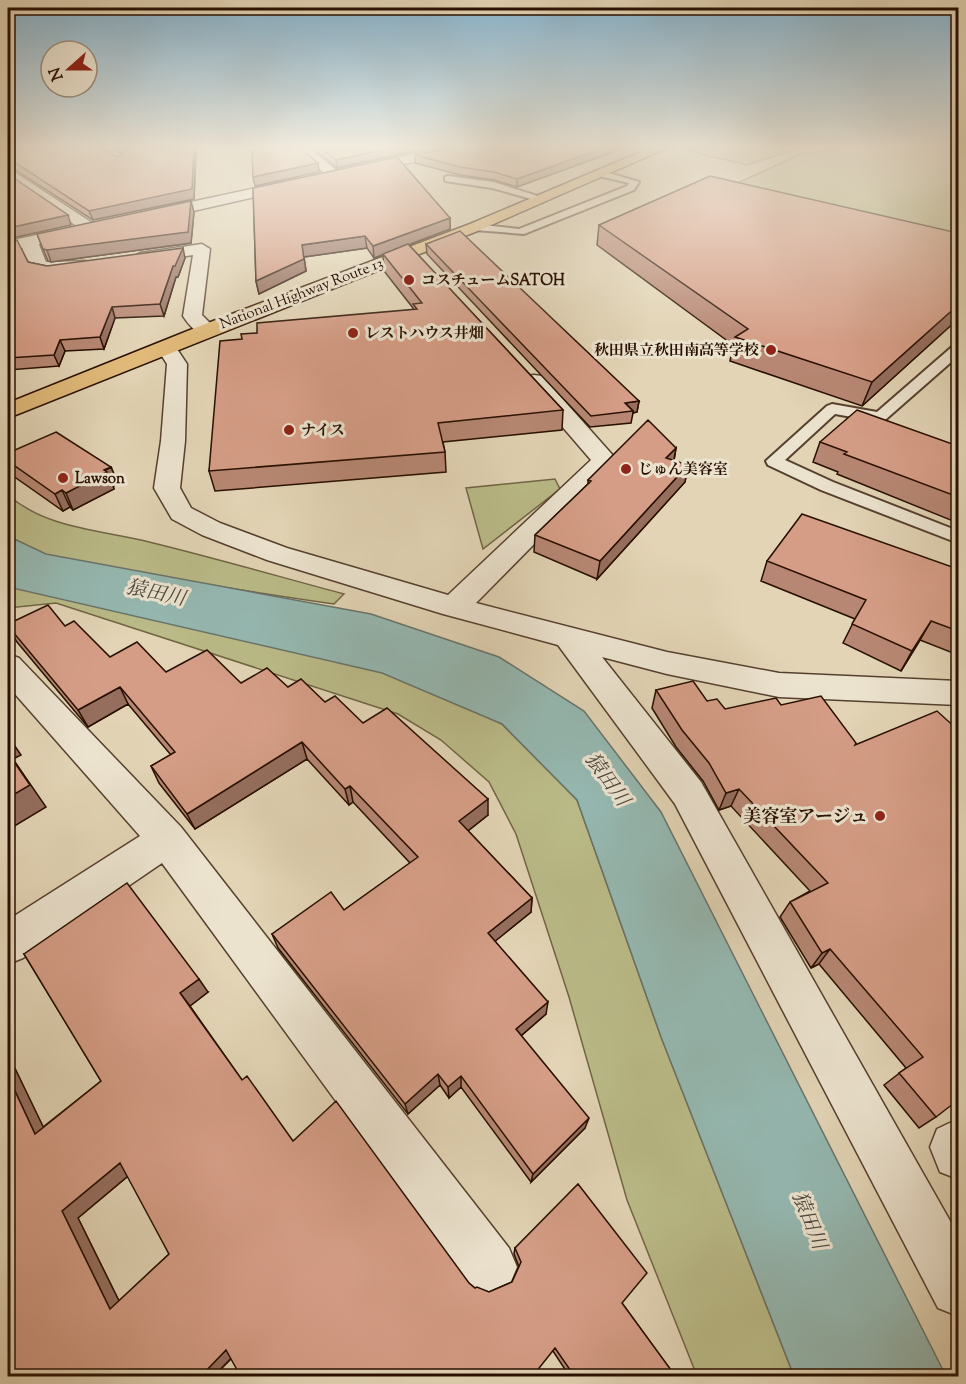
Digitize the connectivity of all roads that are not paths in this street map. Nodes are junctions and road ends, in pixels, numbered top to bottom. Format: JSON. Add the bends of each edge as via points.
{"nodes":[{"id":1,"x":74,"y":213,"type":"edge"},
{"id":2,"x":166,"y":213,"type":"edge"},
{"id":3,"x":509,"y":213,"type":"edge"},
{"id":4,"x":569,"y":213,"type":"edge"},
{"id":5,"x":137,"y":219,"type":"edge"},
{"id":6,"x":475,"y":227,"type":"junction"},
{"id":7,"x":30,"y":242,"type":"junction"},
{"id":8,"x":8,"y":246,"type":"edge"},
{"id":9,"x":412,"y":251,"type":"junction"},
{"id":10,"x":119,"y":260,"type":"edge"},
{"id":11,"x":98,"y":263,"type":"edge"},
{"id":12,"x":428,"y":266,"type":"edge"},
{"id":13,"x":207,"y":330,"type":"junction"},
{"id":14,"x":166,"y":347,"type":"junction"},
{"id":15,"x":958,"y":349,"type":"edge"},
{"id":16,"x":520,"y":365,"type":"edge"},
{"id":17,"x":8,"y":411,"type":"edge"},
{"id":18,"x":958,"y":537,"type":"edge"},
{"id":19,"x":454,"y":607,"type":"junction"},
{"id":20,"x":569,"y":638,"type":"junction"},
{"id":21,"x":8,"y":666,"type":"edge"},
{"id":22,"x":958,"y":693,"type":"edge"},
{"id":23,"x":167,"y":839,"type":"junction"},
{"id":24,"x":8,"y":944,"type":"edge"},
{"id":25,"x":958,"y":1144,"type":"edge"},
{"id":26,"x":958,"y":1154,"type":"edge"},
{"id":27,"x":490,"y":1267,"type":"dead end"},
{"id":28,"x":958,"y":1288,"type":"edge"}],
"edges":[{"from":1,"to":7,"type":"street","via":[[97,227]]},
{"from":2,"to":5,"type":"street"},
{"from":3,"to":6,"type":"highway","name":"National Highway Route 13"},
{"from":4,"to":6,"type":"lane","via":[[520,232]]},
{"from":6,"to":9,"type":"highway","name":"National Highway Route 13"},
{"from":7,"to":8,"type":"street"},
{"from":7,"to":11,"type":"street","via":[[40,268]]},
{"from":9,"to":12,"type":"street"},
{"from":9,"to":13,"type":"highway","name":"National Highway Route 13"},
{"from":10,"to":13,"type":"street","via":[[202,249],[192,316]]},
{"from":13,"to":14,"type":"highway","name":"National Highway Route 13"},
{"from":14,"to":17,"type":"highway","name":"National Highway Route 13"},
{"from":14,"to":19,"type":"street","via":[[177,364],[167,488],[181,513],[277,554]]},
{"from":15,"to":18,"type":"lane","via":[[880,417],[832,409],[774,461],[826,486]]},
{"from":16,"to":19,"type":"street","via":[[605,460]]},
{"from":19,"to":20,"type":"street"},
{"from":20,"to":22,"type":"street","via":[[779,685]]},
{"from":20,"to":28,"type":"street","via":[[688,793]]},
{"from":21,"to":23,"type":"street"},
{"from":23,"to":24,"type":"street"},
{"from":23,"to":27,"type":"street"},
{"from":25,"to":26,"type":"street"}]}
